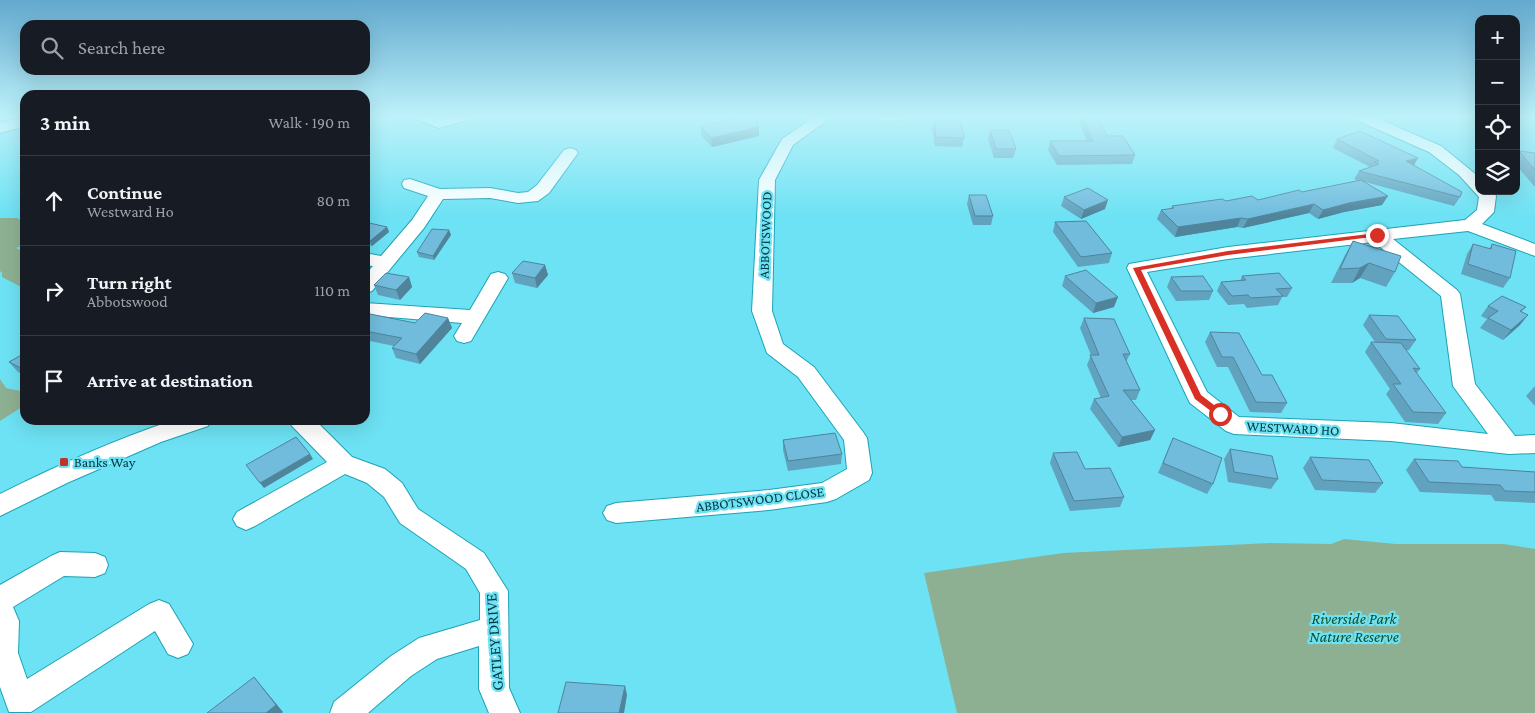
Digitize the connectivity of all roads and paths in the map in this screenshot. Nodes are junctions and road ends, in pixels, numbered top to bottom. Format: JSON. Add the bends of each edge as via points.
{"nodes":[{"id":1,"x":784,"y":149,"type":"edge"},
{"id":2,"x":1435,"y":149,"type":"edge"},
{"id":3,"x":570,"y":153,"type":"dead end"},
{"id":4,"x":1475,"y":183,"type":"edge"},
{"id":5,"x":410,"y":184,"type":"dead end"},
{"id":6,"x":438,"y":194,"type":"junction"},
{"id":7,"x":1487,"y":195,"type":"edge"},
{"id":8,"x":1470,"y":225,"type":"junction"},
{"id":9,"x":1377,"y":235,"type":"junction"},
{"id":10,"x":1535,"y":250,"type":"edge"},
{"id":11,"x":370,"y":260,"type":"edge"},
{"id":12,"x":386,"y":262,"type":"junction"},
{"id":13,"x":498,"y":278,"type":"dead end"},
{"id":14,"x":370,"y":281,"type":"edge"},
{"id":15,"x":370,"y":310,"type":"edge"},
{"id":16,"x":476,"y":317,"type":"junction"},
{"id":17,"x":464,"y":336,"type":"dead end"},
{"id":18,"x":774,"y":348,"type":"joint"},
{"id":19,"x":185,"y":425,"type":"edge"},
{"id":20,"x":306,"y":425,"type":"edge"},
{"id":21,"x":1535,"y":444,"type":"edge"},
{"id":22,"x":1509,"y":445,"type":"junction"},
{"id":23,"x":343,"y":464,"type":"junction"},
{"id":24,"x":0,"y":506,"type":"edge"},
{"id":25,"x":616,"y":513,"type":"dead end"},
{"id":26,"x":246,"y":519,"type":"dead end"},
{"id":27,"x":95,"y":565,"type":"dead end"},
{"id":28,"x":0,"y":600,"type":"edge"},
{"id":29,"x":0,"y":610,"type":"edge"},
{"id":30,"x":493,"y":628,"type":"junction"},
{"id":31,"x":178,"y":644,"type":"dead end"},
{"id":32,"x":2,"y":655,"type":"edge"},
{"id":33,"x":345,"y":713,"type":"edge"},
{"id":34,"x":505,"y":713,"type":"edge"}],
"edges":[{"from":1,"to":18,"type":"street","name":"ABBOTSWOOD","via":[[767,180],[762,311]]},
{"from":2,"to":4,"type":"street"},
{"from":3,"to":6,"type":"street","via":[[543,189],[532,197],[490,193]]},
{"from":5,"to":6,"type":"street"},
{"from":6,"to":12,"type":"street"},
{"from":7,"to":8,"type":"street","via":[[1485,212]]},
{"from":8,"to":9,"type":"street"},
{"from":8,"to":10,"type":"street"},
{"from":9,"to":22,"type":"street","via":[[1450,294],[1464,386]]},
{"from":9,"to":22,"type":"street","name":"WESTWARD HO","via":[[1136,268],[1198,397],[1234,425],[1391,432]]},
{"from":11,"to":12,"type":"street"},
{"from":12,"to":14,"type":"street"},
{"from":13,"to":16,"type":"street"},
{"from":15,"to":16,"type":"street"},
{"from":16,"to":17,"type":"street"},
{"from":18,"to":25,"type":"street","name":"ABBOTSWOOD CLOSE","via":[[806,372],[854,438],[860,473],[827,492]]},
{"from":19,"to":24,"type":"street","via":[[58,476]]},
{"from":20,"to":23,"type":"street"},
{"from":21,"to":22,"type":"street","name":"WESTWARD HO"},
{"from":23,"to":26,"type":"street"},
{"from":23,"to":30,"type":"street","name":"GATLEY DRIVE","via":[[376,476],[393,490],[409,516],[475,561],[494,591]]},
{"from":27,"to":28,"type":"street","via":[[60,564]]},
{"from":29,"to":32,"type":"street","via":[[5,621]]},
{"from":30,"to":33,"type":"street","via":[[429,648],[401,666]]},
{"from":30,"to":34,"type":"street","name":"GATLEY DRIVE","via":[[494,689]]},
{"from":31,"to":32,"type":"street","via":[[159,613],[20,701]]}]}
